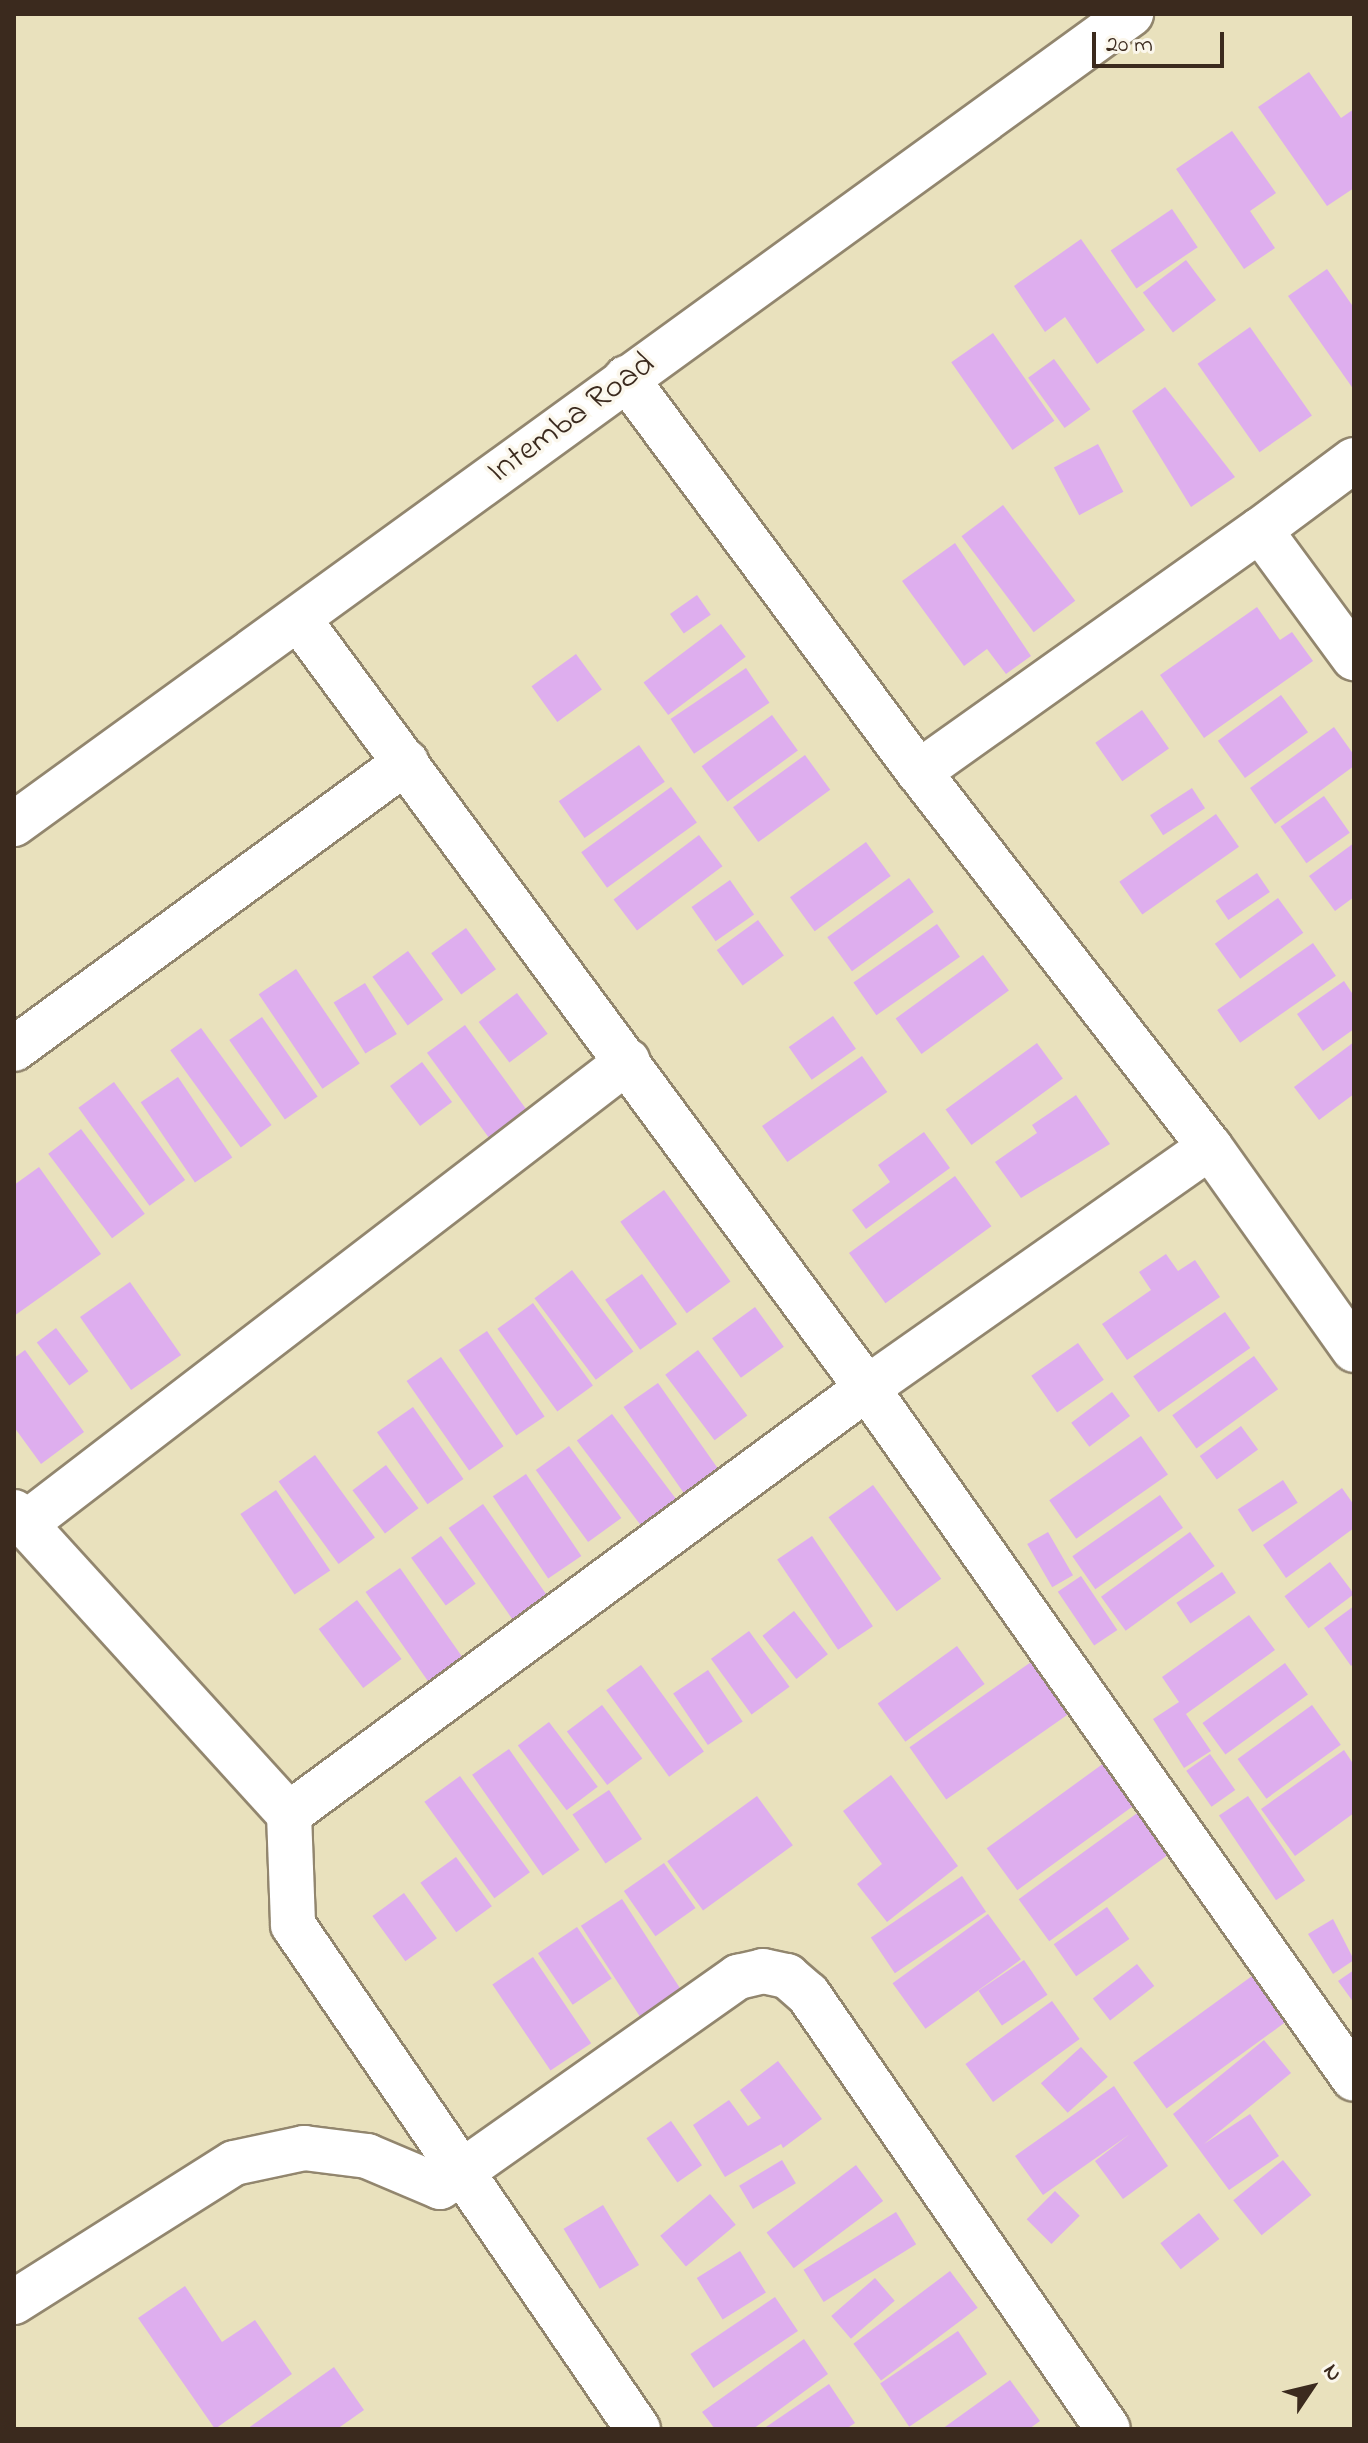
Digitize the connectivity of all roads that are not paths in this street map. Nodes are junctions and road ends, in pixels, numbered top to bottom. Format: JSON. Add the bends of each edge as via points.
{"nodes":[{"id":1,"x":1131,"y":14,"type":"edge"},
{"id":2,"x":626,"y":378,"type":"junction"},
{"id":3,"x":1354,"y":460,"type":"edge"},
{"id":4,"x":1260,"y":530,"type":"junction"},
{"id":5,"x":300,"y":621,"type":"junction"},
{"id":6,"x":1354,"y":658,"type":"edge"},
{"id":7,"x":406,"y":762,"type":"junction"},
{"id":8,"x":919,"y":772,"type":"junction"},
{"id":9,"x":14,"y":824,"type":"edge"},
{"id":10,"x":14,"y":1049,"type":"edge"},
{"id":11,"x":628,"y":1061,"type":"junction"},
{"id":12,"x":1210,"y":1147,"type":"junction"},
{"id":13,"x":1354,"y":1350,"type":"edge"},
{"id":14,"x":867,"y":1388,"type":"junction"},
{"id":15,"x":20,"y":1518,"type":"edge"},
{"id":16,"x":289,"y":1814,"type":"junction"},
{"id":17,"x":1354,"y":2079,"type":"edge"},
{"id":18,"x":464,"y":2173,"type":"junction"},
{"id":19,"x":14,"y":2302,"type":"edge"},
{"id":20,"x":638,"y":2429,"type":"edge"},
{"id":21,"x":1108,"y":2429,"type":"edge"}],
"edges":[{"from":1,"to":2,"type":"street","name":"Intemba Road"},
{"from":2,"to":5,"type":"street","name":"Intemba Road"},
{"from":2,"to":8,"type":"street"},
{"from":3,"to":4,"type":"street"},
{"from":4,"to":6,"type":"street"},
{"from":4,"to":8,"type":"street"},
{"from":5,"to":7,"type":"street"},
{"from":5,"to":9,"type":"street","name":"Intemba Road"},
{"from":7,"to":10,"type":"street"},
{"from":7,"to":11,"type":"street"},
{"from":8,"to":12,"type":"street"},
{"from":11,"to":14,"type":"street"},
{"from":11,"to":15,"type":"street"},
{"from":12,"to":13,"type":"street"},
{"from":12,"to":14,"type":"street"},
{"from":14,"to":16,"type":"street"},
{"from":14,"to":17,"type":"street"},
{"from":15,"to":16,"type":"street"},
{"from":16,"to":18,"type":"street","via":[[293,1925]]},
{"from":18,"to":19,"type":"street","via":[[440,2187],[367,2156],[304,2148],[234,2163]]},
{"from":18,"to":20,"type":"street"},
{"from":18,"to":21,"type":"street","via":[[738,1977],[763,1971],[787,1976],[808,1994]]}]}
